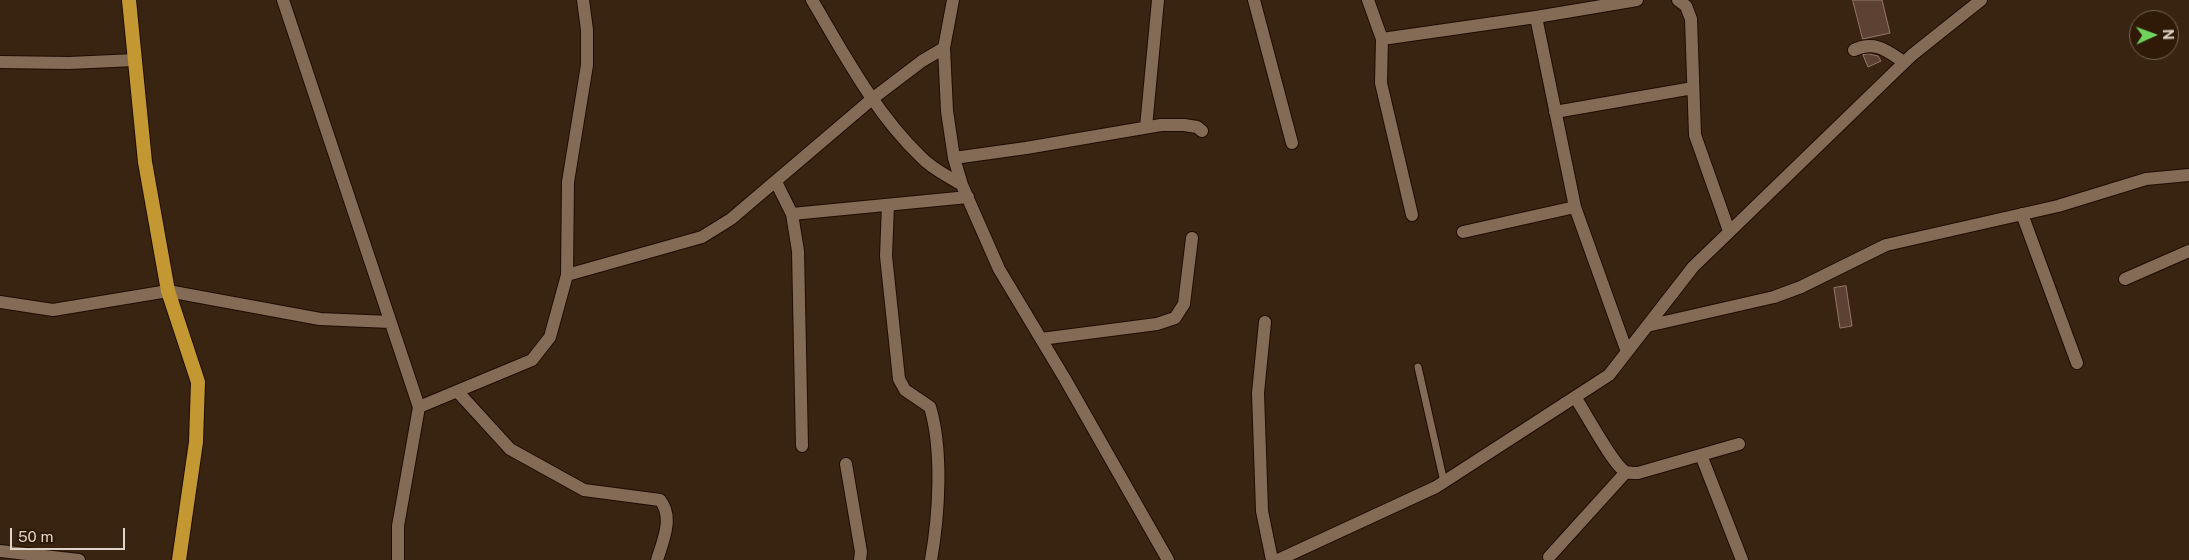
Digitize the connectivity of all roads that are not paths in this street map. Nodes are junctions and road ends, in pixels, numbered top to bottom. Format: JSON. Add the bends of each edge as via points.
{"nodes":[{"id":1,"x":129,"y":0,"type":"edge"},
{"id":2,"x":283,"y":0,"type":"edge"},
{"id":3,"x":583,"y":0,"type":"edge"},
{"id":4,"x":812,"y":0,"type":"edge"},
{"id":5,"x":953,"y":0,"type":"edge"},
{"id":6,"x":1158,"y":0,"type":"edge"},
{"id":7,"x":1254,"y":0,"type":"edge"},
{"id":8,"x":1368,"y":0,"type":"edge"},
{"id":9,"x":1637,"y":0,"type":"edge"},
{"id":10,"x":1678,"y":0,"type":"edge"},
{"id":11,"x":1981,"y":0,"type":"edge"},
{"id":12,"x":1536,"y":17,"type":"junction"},
{"id":13,"x":1382,"y":39,"type":"junction"},
{"id":14,"x":944,"y":48,"type":"junction"},
{"id":15,"x":1854,"y":50,"type":"dead end"},
{"id":16,"x":135,"y":60,"type":"junction"},
{"id":17,"x":0,"y":62,"type":"edge"},
{"id":18,"x":1904,"y":62,"type":"junction"},
{"id":19,"x":1693,"y":88,"type":"junction"},
{"id":20,"x":872,"y":99,"type":"junction"},
{"id":21,"x":1555,"y":112,"type":"junction"},
{"id":22,"x":1146,"y":127,"type":"junction"},
{"id":23,"x":1202,"y":131,"type":"dead end"},
{"id":24,"x":1292,"y":143,"type":"dead end"},
{"id":25,"x":954,"y":158,"type":"junction"},
{"id":26,"x":2189,"y":175,"type":"edge"},
{"id":27,"x":776,"y":182,"type":"junction"},
{"id":28,"x":962,"y":185,"type":"junction"},
{"id":29,"x":968,"y":197,"type":"junction"},
{"id":30,"x":888,"y":205,"type":"junction"},
{"id":31,"x":1575,"y":207,"type":"junction"},
{"id":32,"x":792,"y":214,"type":"junction"},
{"id":33,"x":2022,"y":214,"type":"junction"},
{"id":34,"x":1412,"y":215,"type":"dead end"},
{"id":35,"x":1463,"y":232,"type":"dead end"},
{"id":36,"x":1729,"y":232,"type":"junction"},
{"id":37,"x":1192,"y":238,"type":"dead end"},
{"id":38,"x":2189,"y":251,"type":"edge"},
{"id":39,"x":567,"y":275,"type":"junction"},
{"id":40,"x":2125,"y":279,"type":"dead end"},
{"id":41,"x":168,"y":291,"type":"junction"},
{"id":42,"x":0,"y":302,"type":"edge"},
{"id":43,"x":390,"y":322,"type":"junction"},
{"id":44,"x":1265,"y":322,"type":"dead end"},
{"id":45,"x":1647,"y":326,"type":"junction"},
{"id":46,"x":1041,"y":339,"type":"junction"},
{"id":47,"x":1627,"y":352,"type":"junction"},
{"id":48,"x":2077,"y":364,"type":"dead end"},
{"id":49,"x":1418,"y":367,"type":"dead end"},
{"id":50,"x":457,"y":391,"type":"junction"},
{"id":51,"x":1575,"y":397,"type":"junction"},
{"id":52,"x":419,"y":407,"type":"junction"},
{"id":53,"x":1739,"y":444,"type":"dead end"},
{"id":54,"x":802,"y":446,"type":"dead end"},
{"id":55,"x":1701,"y":455,"type":"junction"},
{"id":56,"x":846,"y":464,"type":"dead end"},
{"id":57,"x":1626,"y":472,"type":"junction"},
{"id":58,"x":1444,"y":482,"type":"junction"},
{"id":59,"x":0,"y":551,"type":"edge"},
{"id":60,"x":1549,"y":557,"type":"dead end"},
{"id":61,"x":79,"y":560,"type":"edge"},
{"id":62,"x":179,"y":560,"type":"edge"},
{"id":63,"x":398,"y":560,"type":"edge"},
{"id":64,"x":657,"y":560,"type":"edge"},
{"id":65,"x":860,"y":560,"type":"edge"},
{"id":66,"x":931,"y":560,"type":"edge"},
{"id":67,"x":1168,"y":560,"type":"edge"},
{"id":68,"x":1272,"y":560,"type":"edge"},
{"id":69,"x":1278,"y":560,"type":"edge"},
{"id":70,"x":1742,"y":560,"type":"edge"}],
"edges":[{"from":1,"to":16,"type":"highway"},
{"from":2,"to":43,"type":"street"},
{"from":3,"to":39,"type":"street","via":[[587,65],[568,182]]},
{"from":4,"to":20,"type":"street"},
{"from":5,"to":14,"type":"street"},
{"from":6,"to":22,"type":"street"},
{"from":7,"to":24,"type":"street"},
{"from":8,"to":13,"type":"street"},
{"from":9,"to":12,"type":"street"},
{"from":10,"to":19,"type":"street","via":[[1686,6],[1691,19]]},
{"from":11,"to":18,"type":"street"},
{"from":12,"to":13,"type":"street"},
{"from":12,"to":21,"type":"street"},
{"from":13,"to":34,"type":"street","via":[[1382,83]]},
{"from":14,"to":20,"type":"street"},
{"from":14,"to":25,"type":"street","via":[[947,111]]},
{"from":15,"to":18,"type":"street","via":[[1880,46]]},
{"from":16,"to":17,"type":"street"},
{"from":16,"to":41,"type":"highway","via":[[145,162]]},
{"from":18,"to":36,"type":"street"},
{"from":19,"to":21,"type":"street"},
{"from":19,"to":36,"type":"street","via":[[1695,135]]},
{"from":20,"to":27,"type":"street"},
{"from":20,"to":28,"type":"street","via":[[920,157]]},
{"from":21,"to":31,"type":"street"},
{"from":22,"to":23,"type":"street","via":[[1184,125]]},
{"from":22,"to":25,"type":"street"},
{"from":25,"to":28,"type":"street"},
{"from":26,"to":33,"type":"street","via":[[2146,179]]},
{"from":27,"to":32,"type":"street"},
{"from":27,"to":39,"type":"street","via":[[731,219],[702,237]]},
{"from":28,"to":29,"type":"street"},
{"from":29,"to":30,"type":"street"},
{"from":29,"to":46,"type":"street","via":[[999,270]]},
{"from":30,"to":32,"type":"street"},
{"from":30,"to":66,"type":"street","via":[[886,256],[899,379],[904,390],[930,406],[936,428],[938,522]]},
{"from":31,"to":35,"type":"street"},
{"from":31,"to":47,"type":"street"},
{"from":32,"to":54,"type":"street","via":[[798,251]]},
{"from":33,"to":45,"type":"street","via":[[1886,246],[1774,297]]},
{"from":33,"to":48,"type":"street"},
{"from":36,"to":45,"type":"street","via":[[1693,266]]},
{"from":37,"to":46,"type":"street","via":[[1184,304],[1175,318],[1157,324]]},
{"from":38,"to":40,"type":"street"},
{"from":39,"to":50,"type":"street","via":[[550,337],[532,360]]},
{"from":41,"to":42,"type":"street","via":[[53,310]]},
{"from":41,"to":43,"type":"street","via":[[320,319]]},
{"from":41,"to":62,"type":"highway","via":[[198,382],[196,442]]},
{"from":43,"to":52,"type":"street"},
{"from":44,"to":68,"type":"street","via":[[1258,393],[1262,511]]},
{"from":45,"to":47,"type":"street"},
{"from":46,"to":67,"type":"street"},
{"from":47,"to":51,"type":"street","via":[[1609,375]]},
{"from":49,"to":58,"type":"lane"},
{"from":50,"to":52,"type":"street"},
{"from":50,"to":64,"type":"street","via":[[510,448],[584,490],[660,500],[667,508],[667,530]]},
{"from":51,"to":57,"type":"street","via":[[1613,458]]},
{"from":51,"to":58,"type":"street"},
{"from":52,"to":63,"type":"street","via":[[398,526]]},
{"from":53,"to":55,"type":"street"},
{"from":55,"to":57,"type":"street","via":[[1638,474]]},
{"from":55,"to":70,"type":"street"},
{"from":56,"to":65,"type":"street"},
{"from":57,"to":60,"type":"street"},
{"from":58,"to":69,"type":"street"},
{"from":59,"to":61,"type":"street"}]}
